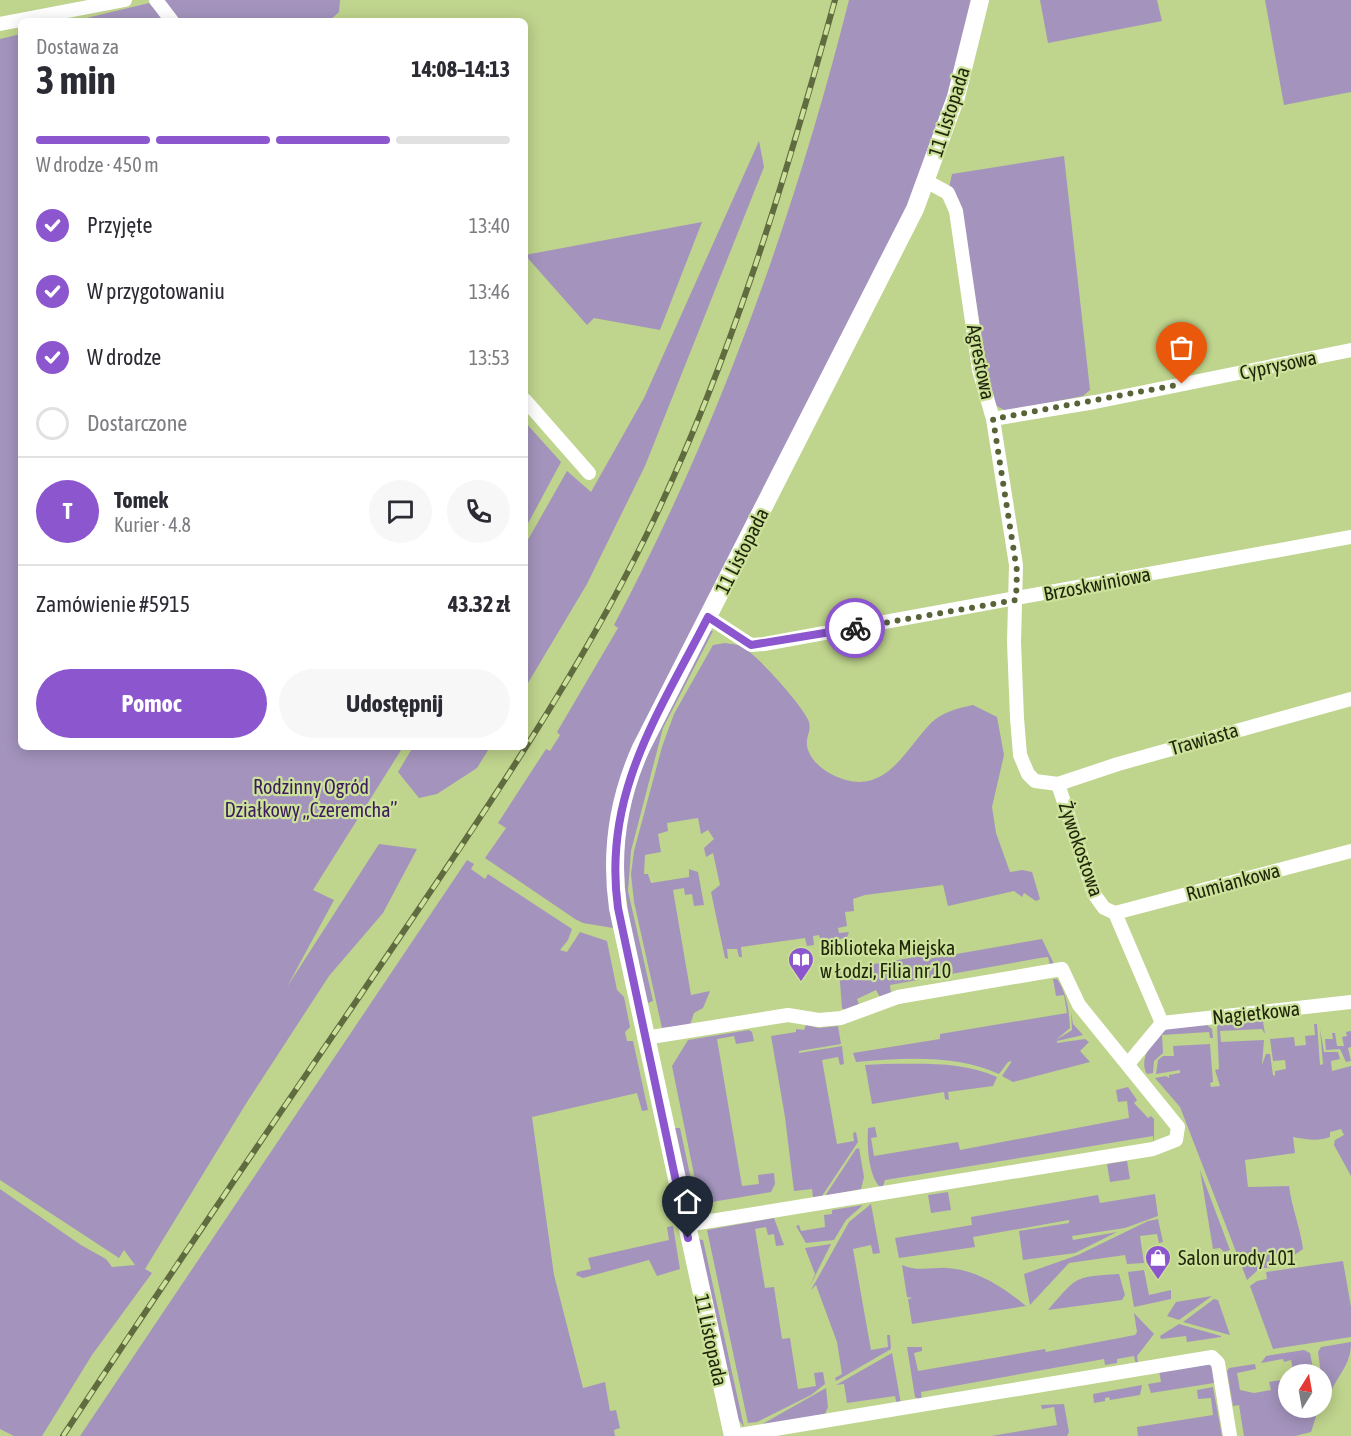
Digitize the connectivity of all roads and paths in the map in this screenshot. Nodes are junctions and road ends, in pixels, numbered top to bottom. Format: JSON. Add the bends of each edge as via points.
{"nodes":[{"id":1,"x":125,"y":0,"type":"edge"},
{"id":2,"x":156,"y":0,"type":"edge"},
{"id":3,"x":980,"y":0,"type":"edge"},
{"id":4,"x":31,"y":18,"type":"edge"},
{"id":5,"x":170,"y":18,"type":"edge"},
{"id":6,"x":18,"y":21,"type":"edge"},
{"id":7,"x":0,"y":24,"type":"edge"},
{"id":8,"x":926,"y":181,"type":"junction"},
{"id":9,"x":1351,"y":350,"type":"edge"},
{"id":10,"x":528,"y":403,"type":"edge"},
{"id":11,"x":993,"y":419,"type":"junction"},
{"id":12,"x":589,"y":473,"type":"dead end"},
{"id":13,"x":1351,"y":537,"type":"edge"},
{"id":14,"x":1016,"y":600,"type":"junction"},
{"id":15,"x":708,"y":617,"type":"junction"},
{"id":16,"x":1351,"y":699,"type":"edge"},
{"id":17,"x":1058,"y":784,"type":"junction"},
{"id":18,"x":1351,"y":851,"type":"edge"},
{"id":19,"x":1115,"y":913,"type":"junction"},
{"id":20,"x":1351,"y":1002,"type":"edge"},
{"id":21,"x":1162,"y":1023,"type":"junction"},
{"id":22,"x":645,"y":1038,"type":"junction"},
{"id":23,"x":1128,"y":1064,"type":"junction"},
{"id":24,"x":686,"y":1225,"type":"junction"},
{"id":25,"x":733,"y":1436,"type":"edge"},
{"id":26,"x":1230,"y":1436,"type":"edge"}],
"edges":[{"from":1,"to":4,"type":"street"},
{"from":2,"to":5,"type":"street"},
{"from":3,"to":8,"type":"street","name":"11 Listopada","via":[[959,87]]},
{"from":6,"to":7,"type":"street"},
{"from":8,"to":11,"type":"street","name":"Agrestowa","via":[[948,193],[956,211],[979,370]]},
{"from":8,"to":15,"type":"street","name":"11 Listopada","via":[[891,259]]},
{"from":9,"to":11,"type":"street","name":"Cyprysowa"},
{"from":10,"to":12,"type":"street"},
{"from":11,"to":14,"type":"street","name":"Agrestowa","via":[[1017,571]]},
{"from":13,"to":14,"type":"street","name":"Brzoskwiniowa"},
{"from":14,"to":15,"type":"street","name":"Brzoskwiniowa","via":[[764,645],[751,645]]},
{"from":14,"to":17,"type":"street","name":"Agrestowa","via":[[1014,642],[1020,755],[1033,780]]},
{"from":15,"to":22,"type":"street","name":"11 Listopada","via":[[634,765],[617,825],[617,900]]},
{"from":16,"to":17,"type":"street","name":"Trawiasta"},
{"from":17,"to":19,"type":"street","name":"Żywokostowa","via":[[1094,894],[1104,908]]},
{"from":18,"to":19,"type":"street","name":"Rumiankowa"},
{"from":19,"to":21,"type":"street","name":"Żywokostowa"},
{"from":20,"to":21,"type":"street","name":"Nagietkowa"},
{"from":21,"to":23,"type":"street"},
{"from":22,"to":23,"type":"street","via":[[788,1015],[841,1018],[898,997],[1062,969],[1079,1005]]},
{"from":22,"to":24,"type":"street","name":"11 Listopada"},
{"from":23,"to":24,"type":"street","via":[[1178,1127],[1172,1143]]},
{"from":24,"to":25,"type":"street","name":"11 Listopada"},
{"from":25,"to":26,"type":"street","via":[[1212,1357],[1218,1362]]}]}
